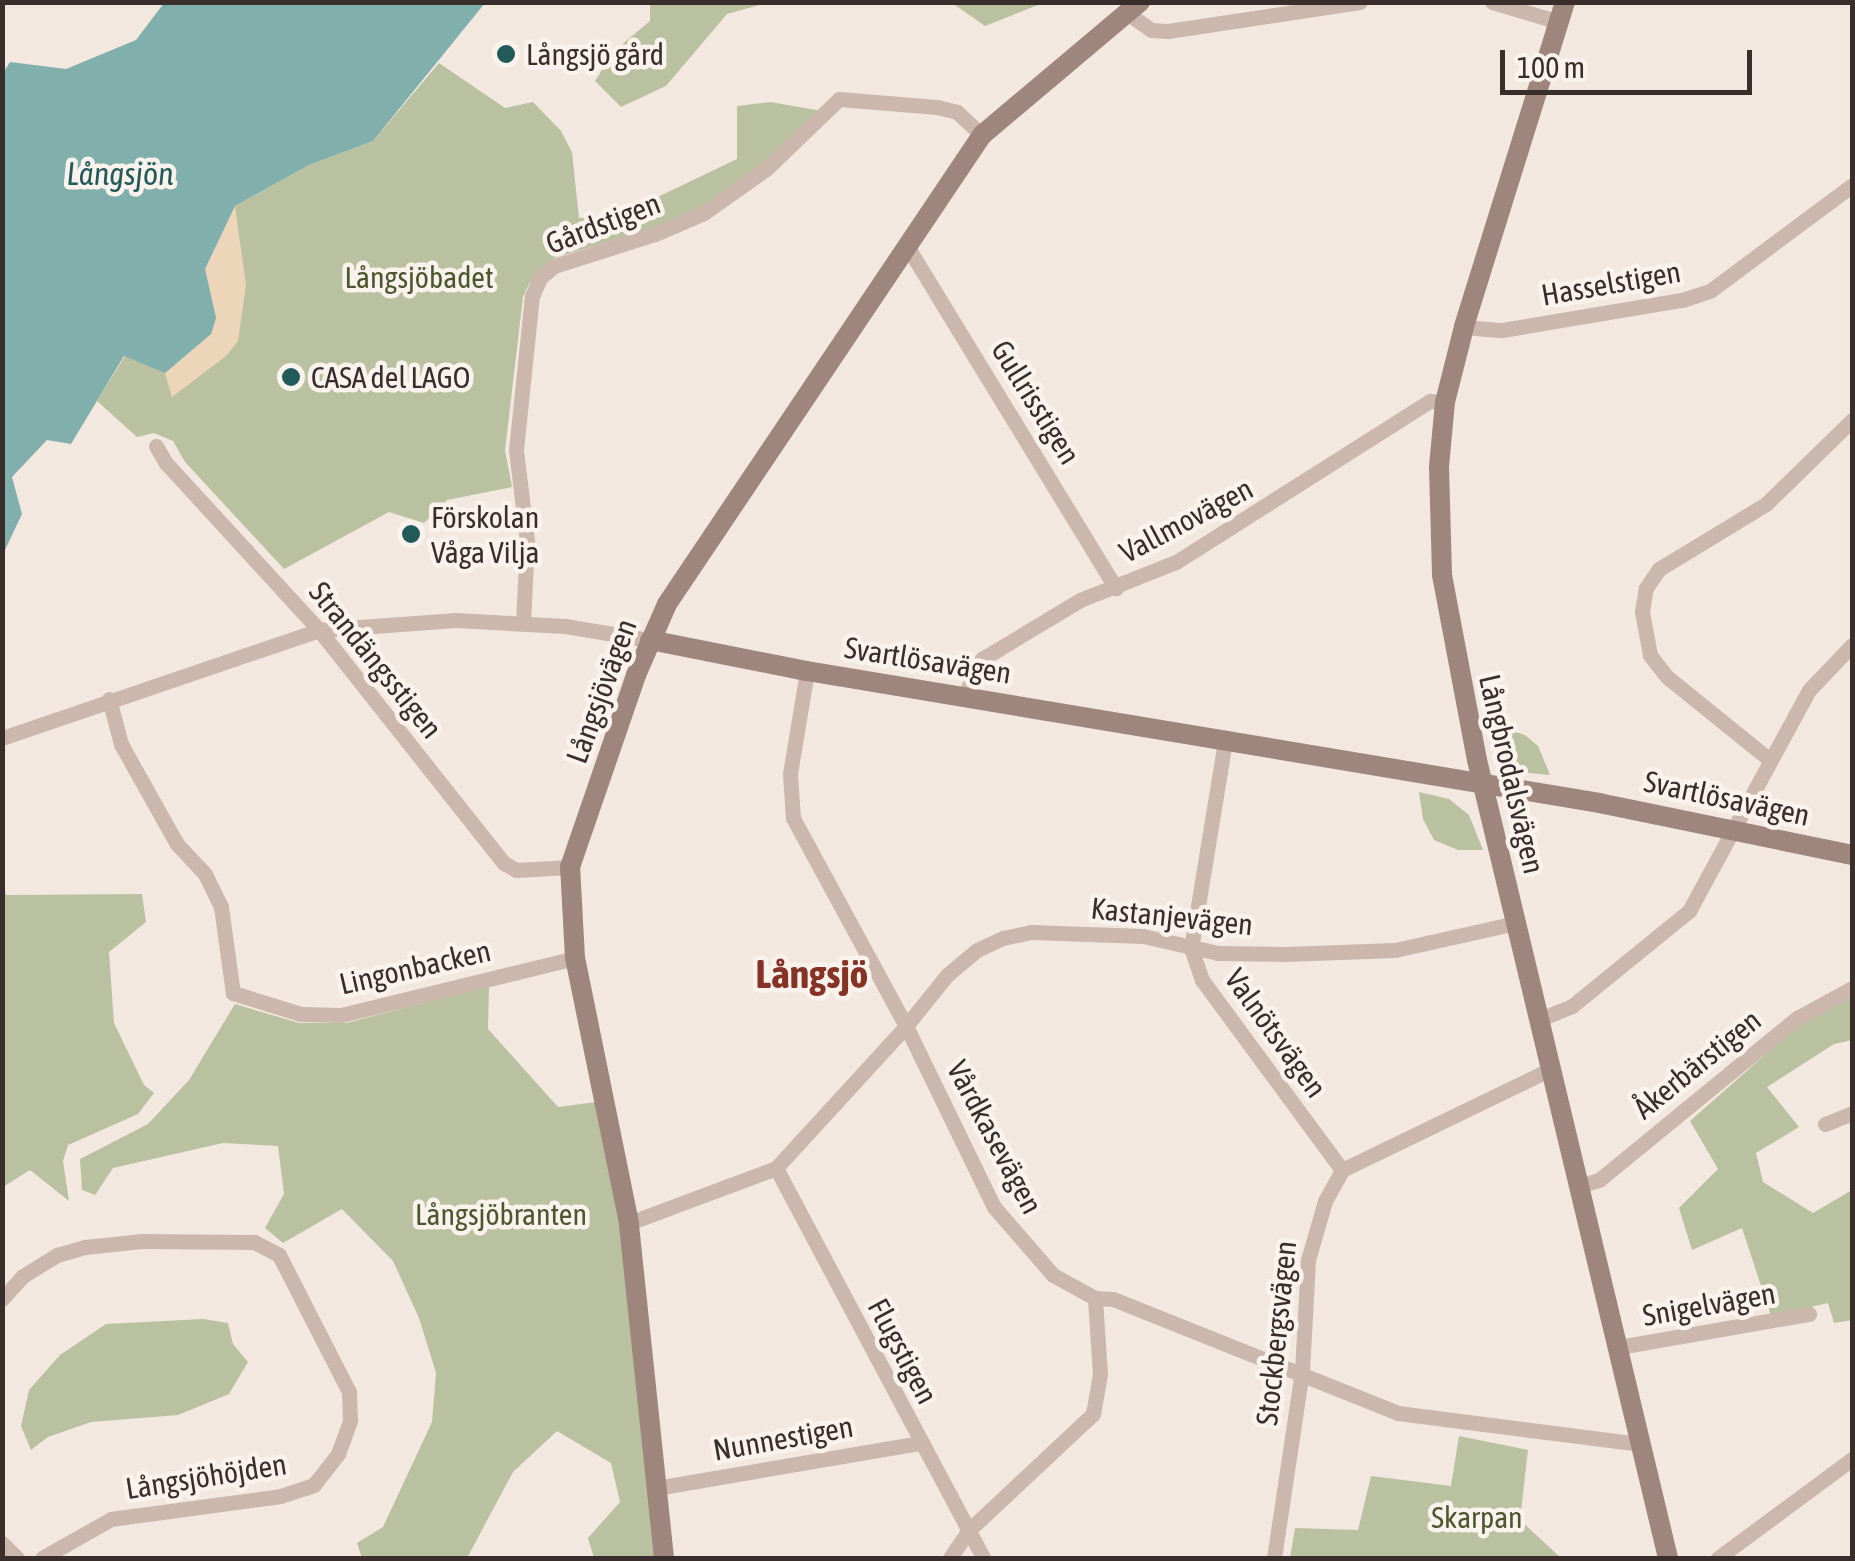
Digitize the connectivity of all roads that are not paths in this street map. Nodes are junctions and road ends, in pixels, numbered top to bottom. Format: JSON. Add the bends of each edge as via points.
{"nodes":[{"id":1,"x":1360,"y":2,"type":"edge"},
{"id":2,"x":1492,"y":2,"type":"edge"},
{"id":3,"x":1133,"y":8,"type":"edge"},
{"id":4,"x":1562,"y":12,"type":"edge"},
{"id":5,"x":982,"y":135,"type":"junction"},
{"id":6,"x":1852,"y":184,"type":"edge"},
{"id":7,"x":907,"y":246,"type":"junction"},
{"id":8,"x":1464,"y":326,"type":"junction"},
{"id":9,"x":1446,"y":402,"type":"junction"},
{"id":10,"x":1852,"y":420,"type":"edge"},
{"id":11,"x":156,"y":446,"type":"dead end"},
{"id":12,"x":1116,"y":588,"type":"junction"},
{"id":13,"x":523,"y":623,"type":"junction"},
{"id":14,"x":319,"y":630,"type":"junction"},
{"id":15,"x":650,"y":640,"type":"junction"},
{"id":16,"x":1852,"y":645,"type":"edge"},
{"id":17,"x":807,"y":671,"type":"junction"},
{"id":18,"x":964,"y":696,"type":"junction"},
{"id":19,"x":109,"y":699,"type":"junction"},
{"id":20,"x":2,"y":738,"type":"edge"},
{"id":21,"x":1225,"y":741,"type":"junction"},
{"id":22,"x":1770,"y":760,"type":"junction"},
{"id":23,"x":1484,"y":786,"type":"junction"},
{"id":24,"x":1735,"y":828,"type":"junction"},
{"id":25,"x":1852,"y":856,"type":"edge"},
{"id":26,"x":570,"y":867,"type":"junction"},
{"id":27,"x":1516,"y":923,"type":"junction"},
{"id":28,"x":1191,"y":948,"type":"junction"},
{"id":29,"x":575,"y":958,"type":"junction"},
{"id":30,"x":1852,"y":988,"type":"edge"},
{"id":31,"x":1540,"y":1019,"type":"junction"},
{"id":32,"x":906,"y":1026,"type":"junction"},
{"id":33,"x":1552,"y":1069,"type":"junction"},
{"id":34,"x":1852,"y":1113,"type":"edge"},
{"id":35,"x":1825,"y":1124,"type":"dead end"},
{"id":36,"x":776,"y":1168,"type":"junction"},
{"id":37,"x":1342,"y":1170,"type":"junction"},
{"id":38,"x":1579,"y":1186,"type":"junction"},
{"id":39,"x":630,"y":1223,"type":"junction"},
{"id":40,"x":1095,"y":1298,"type":"junction"},
{"id":41,"x":2,"y":1299,"type":"edge"},
{"id":42,"x":1809,"y":1314,"type":"dead end"},
{"id":43,"x":1619,"y":1347,"type":"junction"},
{"id":44,"x":1302,"y":1371,"type":"junction"},
{"id":45,"x":920,"y":1442,"type":"junction"},
{"id":46,"x":1638,"y":1444,"type":"junction"},
{"id":47,"x":1852,"y":1459,"type":"edge"},
{"id":48,"x":656,"y":1488,"type":"junction"},
{"id":49,"x":969,"y":1530,"type":"junction"},
{"id":50,"x":2,"y":1542,"type":"edge"},
{"id":51,"x":16,"y":1558,"type":"edge"},
{"id":52,"x":42,"y":1558,"type":"edge"},
{"id":53,"x":664,"y":1558,"type":"edge"},
{"id":54,"x":950,"y":1558,"type":"edge"},
{"id":55,"x":984,"y":1558,"type":"edge"},
{"id":56,"x":1274,"y":1558,"type":"edge"},
{"id":57,"x":1668,"y":1558,"type":"edge"},
{"id":58,"x":1718,"y":1558,"type":"edge"}],
"edges":[{"from":1,"to":3,"type":"street","via":[[1168,31],[1150,30]]},
{"from":2,"to":4,"type":"street"},
{"from":3,"to":5,"type":"street","name":"Långsjövägen"},
{"from":4,"to":8,"type":"street","name":"Långbrodalsvägen"},
{"from":5,"to":7,"type":"street","name":"Långsjövägen"},
{"from":5,"to":13,"type":"street","name":"Gårdstigen","via":[[957,112],[937,107],[839,100],[766,169],[704,213],[554,266],[540,278],[532,296],[516,450],[527,541]]},
{"from":6,"to":8,"type":"street","name":"Hasselstigen","via":[[1710,291],[1502,330]]},
{"from":7,"to":12,"type":"street","name":"Gullrisstigen"},
{"from":7,"to":15,"type":"street","name":"Långsjövägen","via":[[662,611]]},
{"from":8,"to":9,"type":"street","name":"Långbrodalsvägen"},
{"from":9,"to":12,"type":"street","name":"Vallmovägen","via":[[1430,401],[1176,562]]},
{"from":9,"to":23,"type":"street","name":"Långbrodalsvägen","via":[[1439,466],[1442,575]]},
{"from":10,"to":22,"type":"street","via":[[1766,504],[1658,569],[1646,588],[1642,612],[1650,655],[1667,678]]},
{"from":11,"to":14,"type":"street","name":"Strandängsstigen"},
{"from":12,"to":18,"type":"street","name":"Vallmovägen","via":[[1080,600],[982,658]]},
{"from":13,"to":14,"type":"street","name":"Svartlösavägen","via":[[439,620]]},
{"from":13,"to":15,"type":"street","name":"Svartlösavägen"},
{"from":14,"to":19,"type":"street","name":"Svartlösavägen"},
{"from":14,"to":26,"type":"street","name":"Strandängsstigen","via":[[504,863],[516,870]]},
{"from":15,"to":17,"type":"street","name":"Svartlösavägen"},
{"from":15,"to":26,"type":"street","name":"Långsjövägen"},
{"from":16,"to":22,"type":"street","via":[[1810,690]]},
{"from":17,"to":18,"type":"street","name":"Svartlösavägen"},
{"from":17,"to":32,"type":"street","name":"Vårdkasevägen","via":[[790,774],[793,818]]},
{"from":18,"to":21,"type":"street","name":"Svartlösavägen"},
{"from":19,"to":20,"type":"street","name":"Svartlösavägen"},
{"from":19,"to":29,"type":"street","name":"Lingonbacken","via":[[121,744],[176,844],[205,874],[221,907],[233,993],[301,1014],[341,1014]]},
{"from":21,"to":23,"type":"street","name":"Svartlösavägen"},
{"from":21,"to":28,"type":"street","name":"Valnötsvägen"},
{"from":22,"to":24,"type":"street"},
{"from":23,"to":24,"type":"street","name":"Svartlösavägen"},
{"from":23,"to":27,"type":"street","name":"Långbrodalsvägen"},
{"from":24,"to":25,"type":"street","name":"Svartlösavägen"},
{"from":24,"to":31,"type":"street","via":[[1689,911],[1572,1006]]},
{"from":26,"to":29,"type":"street","name":"Långsjövägen"},
{"from":27,"to":28,"type":"street","name":"Kastanjevägen","via":[[1395,950],[1285,954]]},
{"from":27,"to":31,"type":"street","name":"Långbrodalsvägen"},
{"from":28,"to":32,"type":"street","name":"Kastanjevägen","via":[[1143,936],[1031,932],[1004,938],[976,950],[947,975]]},
{"from":28,"to":37,"type":"street","name":"Valnötsvägen","via":[[1202,980]]},
{"from":29,"to":39,"type":"street","name":"Långsjövägen"},
{"from":30,"to":38,"type":"street","name":"Åkerbärstigen","via":[[1797,1018],[1598,1180]]},
{"from":31,"to":33,"type":"street","name":"Långbrodalsvägen"},
{"from":32,"to":36,"type":"street","name":"Kastanjevägen"},
{"from":32,"to":40,"type":"street","name":"Vårdkasevägen","via":[[994,1208],[1053,1274]]},
{"from":33,"to":37,"type":"street"},
{"from":33,"to":38,"type":"street","name":"Långbrodalsvägen"},
{"from":34,"to":35,"type":"street"},
{"from":36,"to":39,"type":"street","name":"Kastanjevägen"},
{"from":36,"to":45,"type":"street","name":"Flugstigen"},
{"from":37,"to":44,"type":"street","name":"Stockbergsvägen","via":[[1313,1232]]},
{"from":38,"to":43,"type":"street","name":"Långbrodalsvägen"},
{"from":39,"to":48,"type":"street","name":"Långsjövägen"},
{"from":40,"to":44,"type":"street","name":"Vårdkasevägen","via":[[1113,1298]]},
{"from":40,"to":49,"type":"street","via":[[1100,1374],[1093,1414]]},
{"from":41,"to":52,"type":"street","name":"Långsjöhöjden","via":[[57,1254],[85,1247],[254,1242],[279,1255],[349,1392],[350,1421],[338,1454],[314,1485],[282,1496],[137,1512]]},
{"from":42,"to":43,"type":"street","name":"Snigelvägen"},
{"from":43,"to":46,"type":"street","name":"Långbrodalsvägen"},
{"from":44,"to":46,"type":"street","name":"Vårdkasevägen","via":[[1398,1413]]},
{"from":44,"to":56,"type":"street","name":"Stockbergsvägen"},
{"from":45,"to":48,"type":"street","name":"Nunnestigen"},
{"from":45,"to":49,"type":"street","name":"Flugstigen"},
{"from":46,"to":57,"type":"street","name":"Långbrodalsvägen"},
{"from":47,"to":58,"type":"street"},
{"from":48,"to":53,"type":"street","name":"Långsjövägen"},
{"from":49,"to":54,"type":"street"},
{"from":49,"to":55,"type":"street","name":"Flugstigen"},
{"from":50,"to":51,"type":"street"}]}
